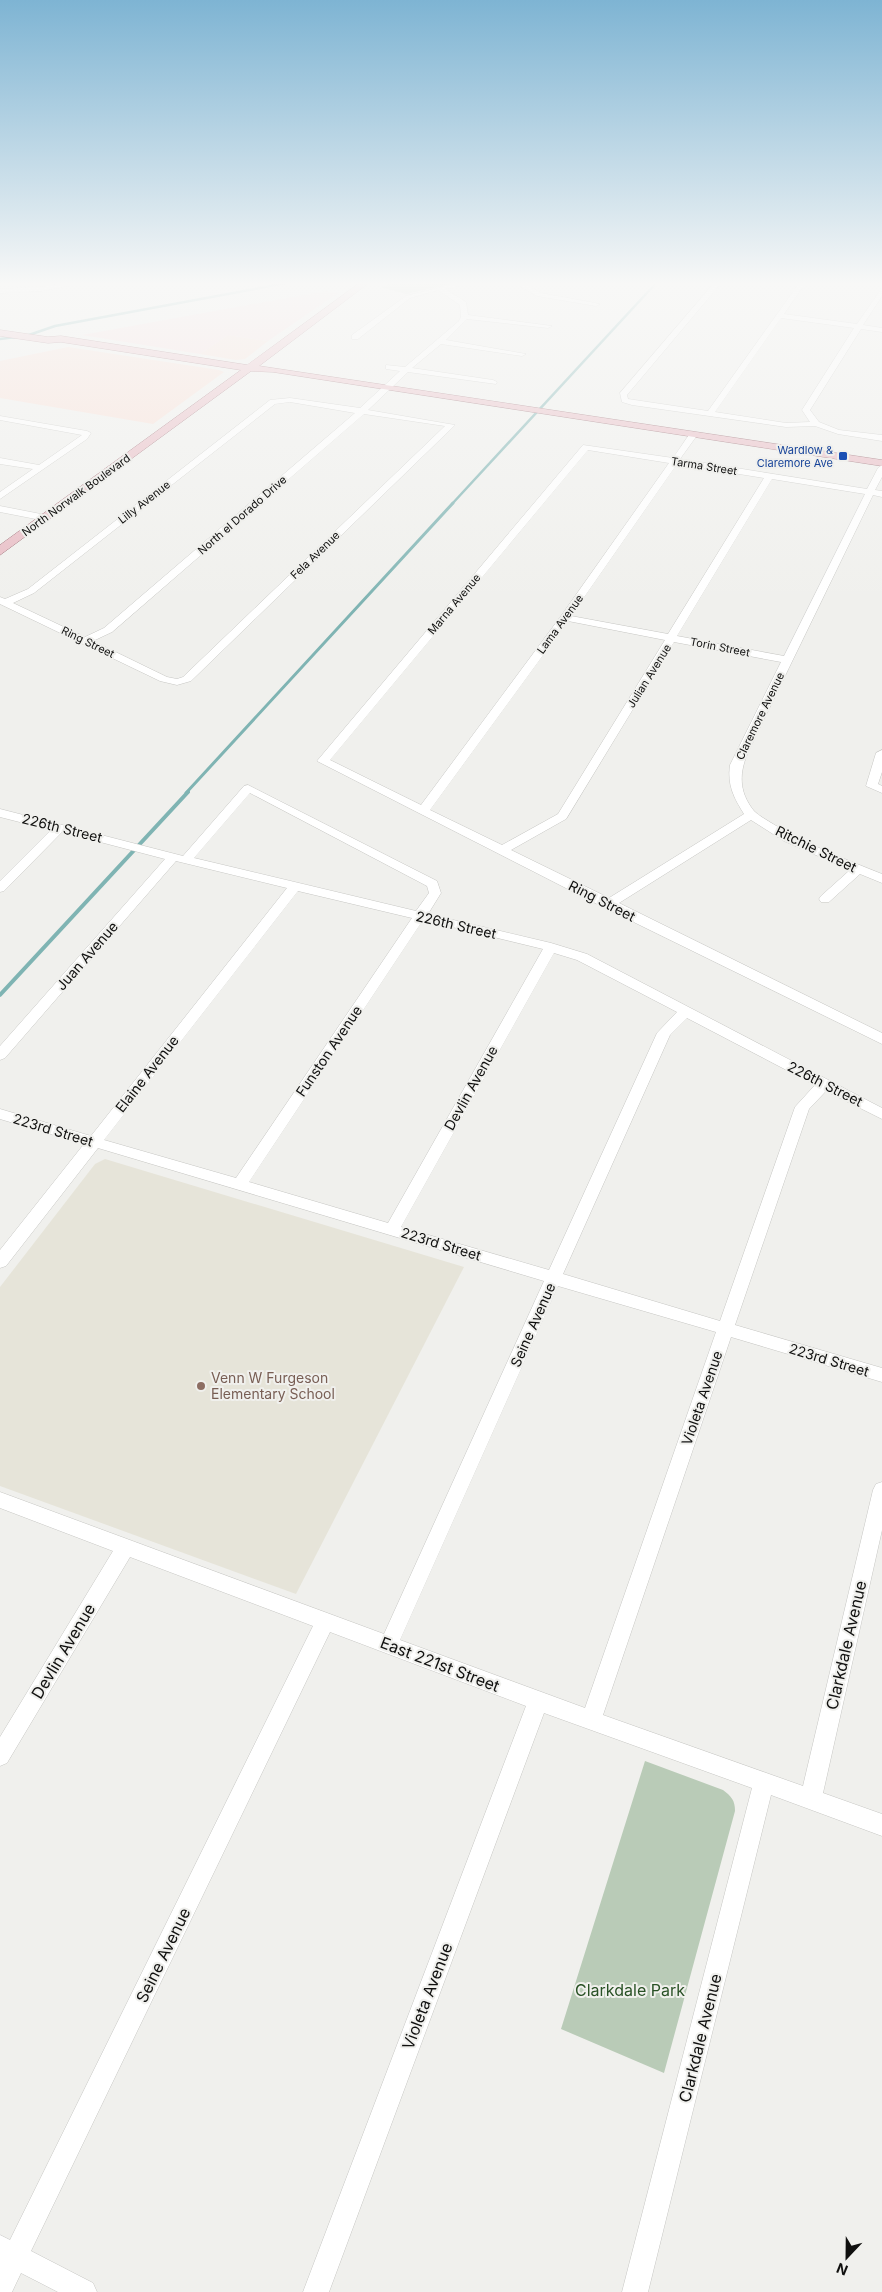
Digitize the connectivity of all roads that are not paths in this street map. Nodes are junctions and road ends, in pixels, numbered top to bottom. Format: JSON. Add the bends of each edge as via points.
{"nodes":[{"id":1,"x":221,"y":389,"type":"edge"},
{"id":2,"x":387,"y":389,"type":"edge"},
{"id":3,"x":400,"y":389,"type":"edge"},
{"id":4,"x":628,"y":389,"type":"edge"},
{"id":5,"x":728,"y":389,"type":"edge"},
{"id":6,"x":820,"y":389,"type":"edge"},
{"id":7,"x":362,"y":411,"type":"junction"},
{"id":8,"x":710,"y":414,"type":"junction"},
{"id":9,"x":0,"y":418,"type":"edge"},
{"id":10,"x":816,"y":424,"type":"junction"},
{"id":11,"x":692,"y":437,"type":"junction"},
{"id":12,"x":882,"y":438,"type":"edge"},
{"id":13,"x":586,"y":447,"type":"joint"},
{"id":14,"x":0,"y":461,"type":"edge"},
{"id":15,"x":676,"y":462,"type":"junction"},
{"id":16,"x":882,"y":463,"type":"edge"},
{"id":17,"x":41,"y":468,"type":"junction"},
{"id":18,"x":882,"y":468,"type":"edge"},
{"id":19,"x":770,"y":476,"type":"junction"},
{"id":20,"x":869,"y":492,"type":"junction"},
{"id":21,"x":882,"y":494,"type":"edge"},
{"id":22,"x":0,"y":496,"type":"edge"},
{"id":23,"x":0,"y":509,"type":"edge"},
{"id":24,"x":46,"y":518,"type":"junction"},
{"id":25,"x":0,"y":551,"type":"edge"},
{"id":26,"x":3,"y":601,"type":"edge"},
{"id":27,"x":565,"y":618,"type":"junction"},
{"id":28,"x":672,"y":638,"type":"junction"},
{"id":29,"x":86,"y":642,"type":"junction"},
{"id":30,"x":788,"y":660,"type":"junction"},
{"id":31,"x":177,"y":682,"type":"joint"},
{"id":32,"x":882,"y":753,"type":"edge"},
{"id":33,"x":323,"y":761,"type":"joint"},
{"id":34,"x":882,"y":790,"type":"edge"},
{"id":35,"x":423,"y":811,"type":"junction"},
{"id":36,"x":0,"y":813,"type":"edge"},
{"id":37,"x":751,"y":815,"type":"junction"},
{"id":38,"x":60,"y":827,"type":"junction"},
{"id":39,"x":502,"y":850,"type":"junction"},
{"id":40,"x":180,"y":858,"type":"junction"},
{"id":41,"x":858,"y":869,"type":"junction"},
{"id":42,"x":882,"y":879,"type":"edge"},
{"id":43,"x":295,"y":886,"type":"junction"},
{"id":44,"x":0,"y":888,"type":"edge"},
{"id":45,"x":825,"y":899,"type":"dead end"},
{"id":46,"x":608,"y":904,"type":"junction"},
{"id":47,"x":419,"y":916,"type":"junction"},
{"id":48,"x":551,"y":947,"type":"junction"},
{"id":49,"x":685,"y":1012,"type":"junction"},
{"id":50,"x":882,"y":1039,"type":"edge"},
{"id":51,"x":0,"y":1055,"type":"edge"},
{"id":52,"x":825,"y":1084,"type":"junction"},
{"id":53,"x":0,"y":1114,"type":"edge"},
{"id":54,"x":882,"y":1114,"type":"edge"},
{"id":55,"x":93,"y":1142,"type":"junction"},
{"id":56,"x":239,"y":1185,"type":"junction"},
{"id":57,"x":392,"y":1229,"type":"junction"},
{"id":58,"x":0,"y":1262,"type":"edge"},
{"id":59,"x":554,"y":1278,"type":"junction"},
{"id":60,"x":726,"y":1329,"type":"junction"},
{"id":61,"x":882,"y":1375,"type":"edge"},
{"id":62,"x":882,"y":1490,"type":"edge"},
{"id":63,"x":0,"y":1500,"type":"edge"},
{"id":64,"x":126,"y":1546,"type":"junction"},
{"id":65,"x":326,"y":1621,"type":"junction"},
{"id":66,"x":389,"y":1644,"type":"junction"},
{"id":67,"x":538,"y":1701,"type":"junction"},
{"id":68,"x":591,"y":1720,"type":"junction"},
{"id":69,"x":0,"y":1756,"type":"edge"},
{"id":70,"x":764,"y":1783,"type":"junction"},
{"id":71,"x":811,"y":1799,"type":"junction"},
{"id":72,"x":882,"y":1825,"type":"edge"},
{"id":73,"x":8,"y":2252,"type":"edge"},
{"id":74,"x":0,"y":2288,"type":"edge"},
{"id":75,"x":84,"y":2292,"type":"edge"},
{"id":76,"x":316,"y":2292,"type":"edge"},
{"id":77,"x":635,"y":2292,"type":"edge"}],
"edges":[{"from":1,"to":24,"type":"main road","name":"North Norwalk Boulevard"},
{"from":2,"to":7,"type":"street","name":"North el Dorado Drive"},
{"from":3,"to":11,"type":"main road"},
{"from":4,"to":8,"type":"street","via":[[623,395],[625,400]]},
{"from":5,"to":8,"type":"street"},
{"from":6,"to":10,"type":"street","via":[[806,410]]},
{"from":7,"to":26,"type":"street","name":"Lilly Avenue","via":[[280,400],[273,402],[31,591]]},
{"from":7,"to":29,"type":"street","name":"North el Dorado Drive","via":[[108,630]]},
{"from":7,"to":31,"type":"street","name":"Fela Avenue","via":[[451,425],[187,679]]},
{"from":8,"to":10,"type":"street","via":[[786,425]]},
{"from":9,"to":17,"type":"street","via":[[87,433]]},
{"from":10,"to":12,"type":"street","via":[[838,432]]},
{"from":11,"to":15,"type":"street","name":"Lama Avenue"},
{"from":11,"to":16,"type":"main road"},
{"from":11,"to":18,"type":"main road"},
{"from":13,"to":15,"type":"street","name":"Tarma Street"},
{"from":13,"to":33,"type":"street","name":"Marna Avenue"},
{"from":14,"to":17,"type":"street"},
{"from":15,"to":19,"type":"street","name":"Tarma Street"},
{"from":15,"to":27,"type":"street","name":"Lama Avenue"},
{"from":17,"to":22,"type":"street"},
{"from":18,"to":20,"type":"street","name":"Claremore Avenue"},
{"from":19,"to":20,"type":"street","name":"Tarma Street"},
{"from":19,"to":28,"type":"street","name":"Julian Avenue"},
{"from":20,"to":21,"type":"street","name":"Tarma Street"},
{"from":20,"to":30,"type":"street","name":"Claremore Avenue"},
{"from":23,"to":24,"type":"street"},
{"from":24,"to":25,"type":"main road","name":"North Norwalk Boulevard"},
{"from":26,"to":29,"type":"street","name":"Ring Street"},
{"from":27,"to":28,"type":"street","name":"Torin Street"},
{"from":27,"to":35,"type":"street","name":"Lama Avenue"},
{"from":28,"to":30,"type":"street","name":"Torin Street"},
{"from":28,"to":39,"type":"street","name":"Julian Avenue","via":[[562,816]]},
{"from":29,"to":31,"type":"street","name":"Ring Street"},
{"from":30,"to":37,"type":"street","name":"Claremore Avenue","via":[[736,765],[734,777],[739,797]]},
{"from":32,"to":34,"type":"street","via":[[872,786]]},
{"from":33,"to":35,"type":"street","name":"Ring Street"},
{"from":35,"to":39,"type":"street","name":"Ring Street"},
{"from":36,"to":38,"type":"street","name":"226th Street"},
{"from":37,"to":41,"type":"street","name":"Ritchie Street","via":[[788,838]]},
{"from":37,"to":46,"type":"street"},
{"from":38,"to":40,"type":"street","name":"226th Street"},
{"from":38,"to":44,"type":"street"},
{"from":39,"to":46,"type":"street","name":"Ring Street"},
{"from":40,"to":43,"type":"street","name":"226th Street"},
{"from":40,"to":47,"type":"street","name":"Juan Avenue","via":[[248,788],[433,884],[435,892]]},
{"from":40,"to":51,"type":"street","name":"Juan Avenue"},
{"from":41,"to":42,"type":"street","name":"Ritchie Street"},
{"from":41,"to":45,"type":"street"},
{"from":43,"to":47,"type":"street","name":"226th Street"},
{"from":43,"to":55,"type":"street","name":"Elaine Avenue"},
{"from":46,"to":50,"type":"street","name":"Ring Street"},
{"from":47,"to":48,"type":"street","name":"226th Street"},
{"from":47,"to":56,"type":"street","name":"Funston Avenue"},
{"from":48,"to":49,"type":"street","name":"226th Street","via":[[600,966]]},
{"from":48,"to":57,"type":"street","name":"Devlin Avenue"},
{"from":49,"to":52,"type":"street","name":"226th Street"},
{"from":49,"to":59,"type":"street","name":"Seine Avenue","via":[[664,1033]]},
{"from":52,"to":54,"type":"street","name":"226th Street"},
{"from":52,"to":60,"type":"street","name":"Violeta Avenue","via":[[802,1107]]},
{"from":53,"to":55,"type":"street","name":"223rd Street"},
{"from":55,"to":56,"type":"street","name":"223rd Street"},
{"from":55,"to":58,"type":"street","name":"Elaine Avenue"},
{"from":56,"to":57,"type":"street","name":"223rd Street"},
{"from":57,"to":59,"type":"street","name":"223rd Street"},
{"from":59,"to":60,"type":"street","name":"223rd Street"},
{"from":59,"to":66,"type":"street","name":"Seine Avenue"},
{"from":60,"to":61,"type":"street","name":"223rd Street"},
{"from":60,"to":68,"type":"street","name":"Violeta Avenue"},
{"from":62,"to":71,"type":"street","name":"Clarkdale Avenue"},
{"from":63,"to":64,"type":"street","name":"East 221st Street"},
{"from":64,"to":65,"type":"street","name":"East 221st Street"},
{"from":64,"to":69,"type":"street","name":"Devlin Avenue"},
{"from":65,"to":66,"type":"street","name":"East 221st Street"},
{"from":65,"to":73,"type":"street","name":"Seine Avenue"},
{"from":66,"to":67,"type":"street","name":"East 221st Street"},
{"from":67,"to":68,"type":"street","name":"East 221st Street"},
{"from":67,"to":76,"type":"street","name":"Violeta Avenue"},
{"from":68,"to":70,"type":"street","name":"East 221st Street"},
{"from":70,"to":71,"type":"street","name":"East 221st Street"},
{"from":70,"to":77,"type":"street","name":"Clarkdale Avenue"},
{"from":71,"to":72,"type":"street","name":"East 221st Street"},
{"from":73,"to":74,"type":"street","name":"Seine Avenue"},
{"from":73,"to":75,"type":"street"}]}
